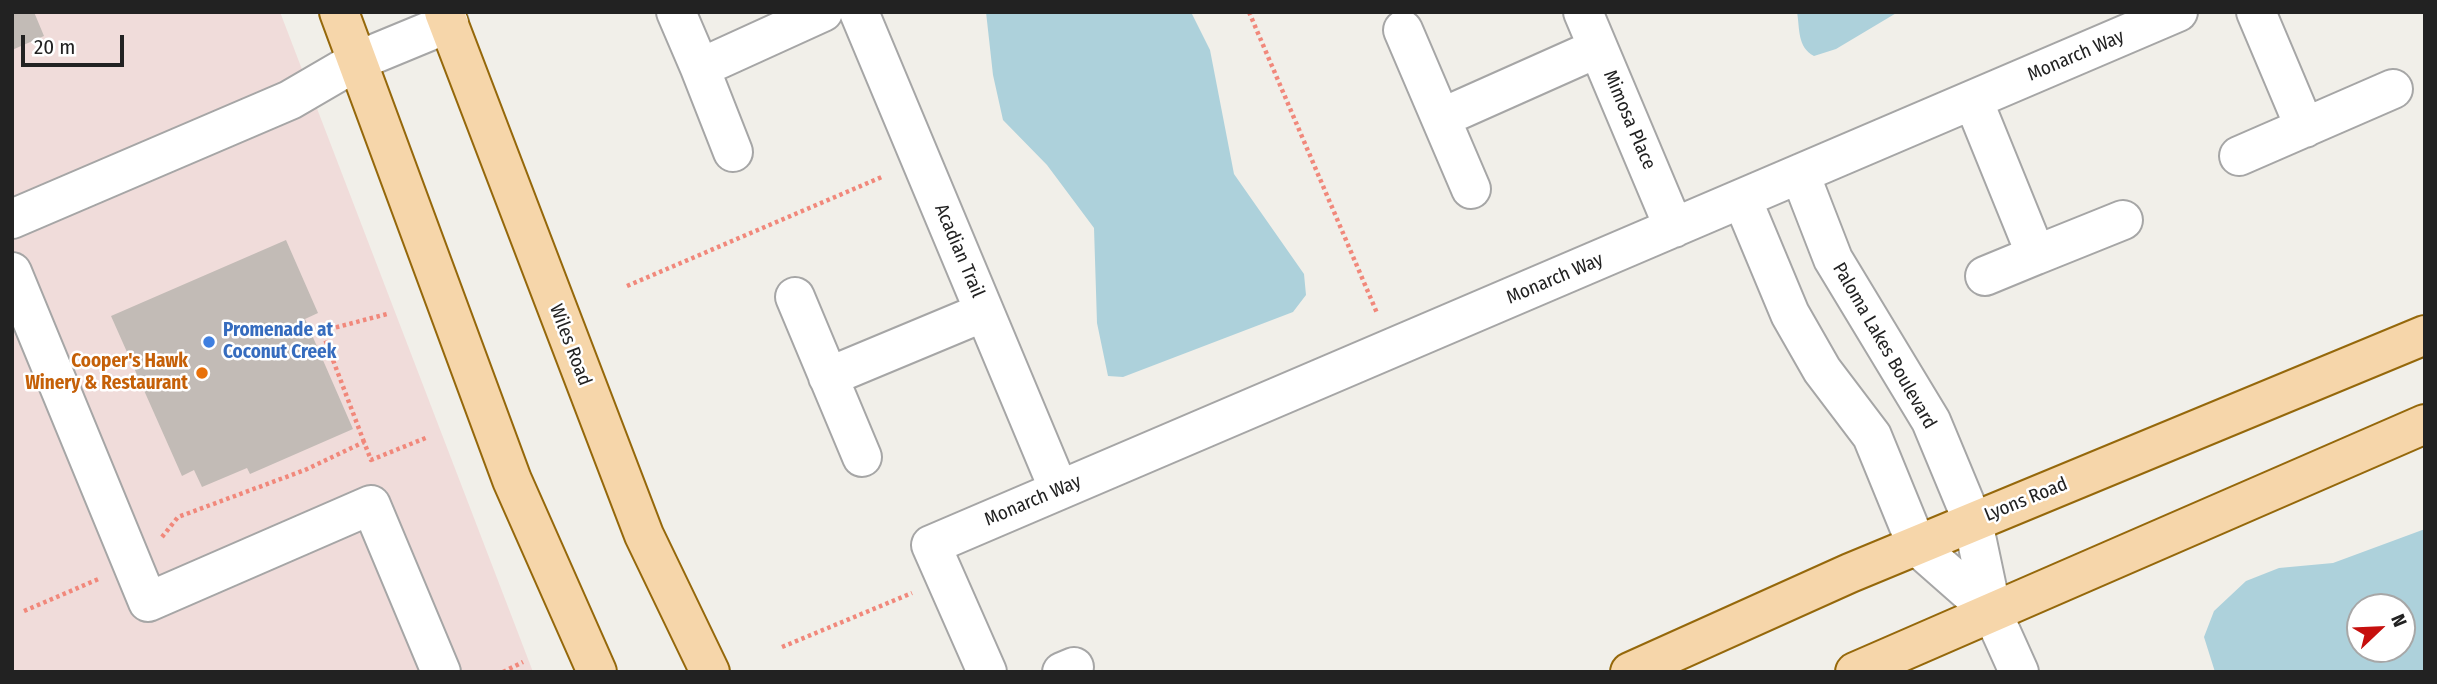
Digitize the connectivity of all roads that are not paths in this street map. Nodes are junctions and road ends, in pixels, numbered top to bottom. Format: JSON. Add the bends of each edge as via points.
{"nodes":[{"id":1,"x":339,"y":12,"type":"edge"},
{"id":2,"x":676,"y":12,"type":"edge"},
{"id":3,"x":823,"y":12,"type":"edge"},
{"id":4,"x":859,"y":12,"type":"edge"},
{"id":5,"x":1583,"y":12,"type":"edge"},
{"id":6,"x":2178,"y":12,"type":"edge"},
{"id":7,"x":2256,"y":12,"type":"edge"},
{"id":8,"x":446,"y":18,"type":"edge"},
{"id":9,"x":1404,"y":30,"type":"dead end"},
{"id":10,"x":1598,"y":48,"type":"junction"},
{"id":11,"x":357,"y":61,"type":"junction"},
{"id":12,"x":700,"y":68,"type":"junction"},
{"id":13,"x":2393,"y":89,"type":"dead end"},
{"id":14,"x":1973,"y":100,"type":"junction"},
{"id":15,"x":1441,"y":118,"type":"junction"},
{"id":16,"x":2305,"y":128,"type":"junction"},
{"id":17,"x":733,"y":152,"type":"dead end"},
{"id":18,"x":2239,"y":156,"type":"dead end"},
{"id":19,"x":1800,"y":174,"type":"junction"},
{"id":20,"x":1471,"y":189,"type":"dead end"},
{"id":21,"x":1742,"y":199,"type":"junction"},
{"id":22,"x":12,"y":219,"type":"edge"},
{"id":23,"x":2123,"y":220,"type":"dead end"},
{"id":24,"x":1674,"y":228,"type":"junction"},
{"id":25,"x":2036,"y":255,"type":"junction"},
{"id":26,"x":12,"y":272,"type":"edge"},
{"id":27,"x":1985,"y":276,"type":"dead end"},
{"id":28,"x":795,"y":297,"type":"dead end"},
{"id":29,"x":984,"y":312,"type":"junction"},
{"id":30,"x":2425,"y":335,"type":"edge"},
{"id":31,"x":828,"y":377,"type":"junction"},
{"id":32,"x":2425,"y":424,"type":"edge"},
{"id":33,"x":862,"y":457,"type":"dead end"},
{"id":34,"x":1059,"y":490,"type":"junction"},
{"id":35,"x":1973,"y":522,"type":"junction"},
{"id":36,"x":1917,"y":546,"type":"junction"},
{"id":37,"x":1992,"y":612,"type":"junction"},
{"id":38,"x":441,"y":672,"type":"edge"},
{"id":39,"x":597,"y":672,"type":"edge"},
{"id":40,"x":710,"y":672,"type":"edge"},
{"id":41,"x":986,"y":672,"type":"edge"},
{"id":42,"x":1630,"y":672,"type":"edge"},
{"id":43,"x":1855,"y":672,"type":"edge"},
{"id":44,"x":2019,"y":672,"type":"edge"}],
"edges":[{"from":1,"to":11,"type":"main road"},
{"from":2,"to":12,"type":"street"},
{"from":3,"to":12,"type":"street"},
{"from":4,"to":29,"type":"street","name":"Acadian Trail"},
{"from":5,"to":10,"type":"street","name":"Mimosa Place"},
{"from":6,"to":14,"type":"street","name":"Monarch Way"},
{"from":7,"to":16,"type":"street"},
{"from":8,"to":11,"type":"street"},
{"from":8,"to":40,"type":"main road","name":"Wiles Road","via":[[639,522]]},
{"from":9,"to":15,"type":"street"},
{"from":10,"to":15,"type":"street"},
{"from":10,"to":24,"type":"street","name":"Mimosa Place"},
{"from":11,"to":22,"type":"street","via":[[290,100]]},
{"from":11,"to":39,"type":"main road","via":[[512,480]]},
{"from":12,"to":17,"type":"street"},
{"from":13,"to":16,"type":"street"},
{"from":14,"to":19,"type":"street","name":"Monarch Way"},
{"from":14,"to":25,"type":"street"},
{"from":15,"to":20,"type":"street"},
{"from":16,"to":18,"type":"street"},
{"from":19,"to":21,"type":"street","name":"Monarch Way"},
{"from":19,"to":35,"type":"street","name":"Paloma Lakes Boulevard","via":[[1833,260],[1931,421]]},
{"from":21,"to":24,"type":"street","name":"Monarch Way"},
{"from":21,"to":36,"type":"street","via":[[1790,314],[1822,370],[1872,436]]},
{"from":23,"to":25,"type":"street"},
{"from":24,"to":34,"type":"street","name":"Monarch Way"},
{"from":25,"to":27,"type":"street"},
{"from":26,"to":38,"type":"street","via":[[148,601],[371,505]]},
{"from":28,"to":31,"type":"street"},
{"from":29,"to":31,"type":"street"},
{"from":29,"to":34,"type":"street","name":"Acadian Trail"},
{"from":30,"to":35,"type":"main road","name":"Lyons Road"},
{"from":31,"to":33,"type":"street"},
{"from":32,"to":37,"type":"main road"},
{"from":34,"to":41,"type":"street","name":"Monarch Way","via":[[931,545]]},
{"from":35,"to":36,"type":"main road","name":"Lyons Road"},
{"from":35,"to":37,"type":"street","name":"Paloma Lakes Boulevard"},
{"from":36,"to":37,"type":"street"},
{"from":36,"to":42,"type":"main road","name":"Lyons Road"},
{"from":37,"to":43,"type":"main road"},
{"from":37,"to":44,"type":"street"}]}
